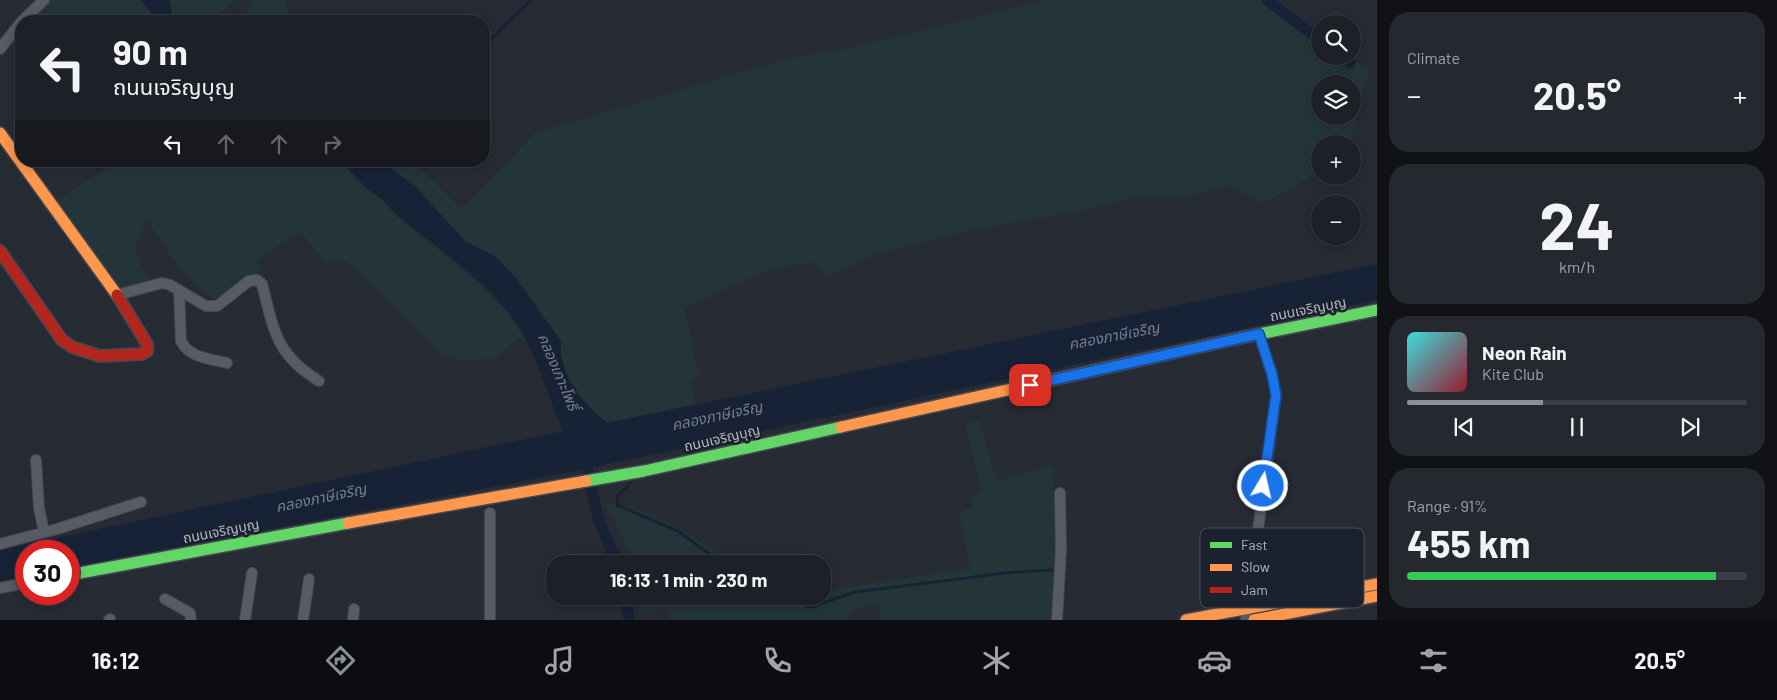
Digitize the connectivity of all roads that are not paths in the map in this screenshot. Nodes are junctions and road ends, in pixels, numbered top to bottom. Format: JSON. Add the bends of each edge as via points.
{"nodes":[{"id":1,"x":44,"y":0,"type":"edge"},
{"id":2,"x":31,"y":5,"type":"edge"},
{"id":3,"x":15,"y":31,"type":"edge"},
{"id":4,"x":0,"y":49,"type":"edge"},
{"id":5,"x":0,"y":133,"type":"edge"},
{"id":6,"x":15,"y":154,"type":"edge"},
{"id":7,"x":25,"y":167,"type":"edge"},
{"id":8,"x":0,"y":251,"type":"edge"},
{"id":9,"x":179,"y":290,"type":"junction"},
{"id":10,"x":117,"y":295,"type":"junction"},
{"id":11,"x":1377,"y":310,"type":"edge"},
{"id":12,"x":1259,"y":334,"type":"junction"},
{"id":13,"x":227,"y":363,"type":"dead end"},
{"id":14,"x":319,"y":381,"type":"dead end"},
{"id":15,"x":36,"y":460,"type":"dead end"},
{"id":16,"x":1060,"y":494,"type":"dead end"},
{"id":17,"x":141,"y":502,"type":"dead end"},
{"id":18,"x":490,"y":513,"type":"dead end"},
{"id":19,"x":1259,"y":528,"type":"edge"},
{"id":20,"x":44,"y":532,"type":"junction"},
{"id":21,"x":0,"y":544,"type":"edge"},
{"id":22,"x":80,"y":573,"type":"edge"},
{"id":23,"x":252,"y":573,"type":"dead end"},
{"id":24,"x":308,"y":579,"type":"dead end"},
{"id":25,"x":1377,"y":584,"type":"edge"},
{"id":26,"x":15,"y":585,"type":"edge"},
{"id":27,"x":1364,"y":586,"type":"edge"},
{"id":28,"x":0,"y":588,"type":"edge"},
{"id":29,"x":1377,"y":596,"type":"edge"},
{"id":30,"x":165,"y":599,"type":"dead end"},
{"id":31,"x":1364,"y":599,"type":"edge"},
{"id":32,"x":1248,"y":608,"type":"joint"},
{"id":33,"x":1316,"y":608,"type":"edge"},
{"id":34,"x":190,"y":620,"type":"edge"},
{"id":35,"x":245,"y":620,"type":"edge"},
{"id":36,"x":303,"y":620,"type":"edge"},
{"id":37,"x":490,"y":620,"type":"edge"},
{"id":38,"x":1057,"y":620,"type":"edge"},
{"id":39,"x":1186,"y":620,"type":"edge"},
{"id":40,"x":1246,"y":620,"type":"edge"},
{"id":41,"x":1254,"y":620,"type":"edge"}],
"edges":[{"from":1,"to":2,"type":"street"},
{"from":3,"to":4,"type":"street"},
{"from":5,"to":6,"type":"street"},
{"from":7,"to":10,"type":"street"},
{"from":8,"to":10,"type":"street","via":[[62,340],[85,355],[142,354],[147,351],[147,344]]},
{"from":9,"to":10,"type":"street","via":[[170,284],[162,284]]},
{"from":9,"to":13,"type":"street","via":[[184,347],[195,355]]},
{"from":9,"to":14,"type":"street","via":[[206,306],[217,306],[249,281],[257,280],[262,284],[275,332],[287,355],[301,370]]},
{"from":11,"to":12,"type":"street","name":"ถนนเจริญบุญ"},
{"from":12,"to":19,"type":"street","via":[[1276,395]]},
{"from":12,"to":22,"type":"street","name":"ถนนเจริญบุญ","via":[[644,471]]},
{"from":15,"to":20,"type":"street"},
{"from":16,"to":38,"type":"street"},
{"from":17,"to":20,"type":"street"},
{"from":18,"to":37,"type":"street"},
{"from":20,"to":21,"type":"street"},
{"from":23,"to":35,"type":"street"},
{"from":24,"to":36,"type":"street"},
{"from":25,"to":27,"type":"street"},
{"from":26,"to":28,"type":"street"},
{"from":29,"to":31,"type":"street"},
{"from":30,"to":34,"type":"street","via":[[190,613]]},
{"from":32,"to":39,"type":"street"},
{"from":32,"to":40,"type":"street"},
{"from":33,"to":41,"type":"street"}]}
